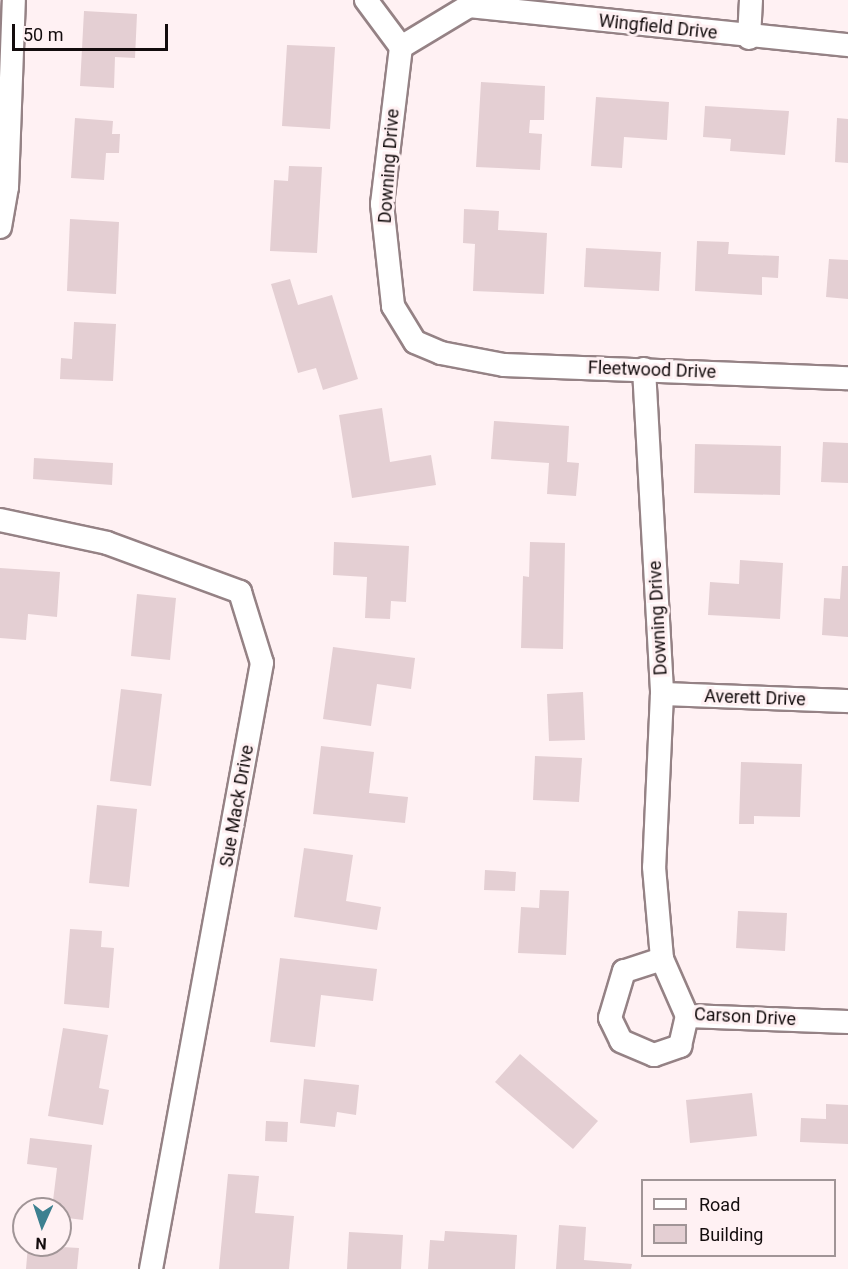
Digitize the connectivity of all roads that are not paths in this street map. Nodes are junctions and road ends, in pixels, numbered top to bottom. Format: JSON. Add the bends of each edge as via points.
{"nodes":[{"id":1,"x":14,"y":0,"type":"edge"},
{"id":2,"x":366,"y":0,"type":"edge"},
{"id":3,"x":751,"y":0,"type":"edge"},
{"id":4,"x":466,"y":3,"type":"edge"},
{"id":5,"x":749,"y":38,"type":"junction"},
{"id":6,"x":848,"y":45,"type":"edge"},
{"id":7,"x":401,"y":47,"type":"junction"},
{"id":8,"x":3,"y":186,"type":"edge"},
{"id":9,"x":0,"y":227,"type":"edge"},
{"id":10,"x":456,"y":356,"type":"joint"},
{"id":11,"x":644,"y":369,"type":"junction"},
{"id":12,"x":848,"y":378,"type":"edge"},
{"id":13,"x":0,"y":520,"type":"edge"},
{"id":14,"x":662,"y":694,"type":"junction"},
{"id":15,"x":848,"y":701,"type":"edge"},
{"id":16,"x":654,"y":867,"type":"joint"},
{"id":17,"x":662,"y":959,"type":"junction"},
{"id":18,"x":687,"y":1016,"type":"junction"},
{"id":19,"x":848,"y":1022,"type":"edge"},
{"id":20,"x":151,"y":1269,"type":"edge"}],
"edges":[{"from":1,"to":8,"type":"street"},
{"from":2,"to":7,"type":"street"},
{"from":3,"to":5,"type":"street"},
{"from":4,"to":5,"type":"street","name":"Wingfield Drive"},
{"from":4,"to":7,"type":"street"},
{"from":5,"to":6,"type":"street","name":"Wingfield Drive"},
{"from":7,"to":10,"type":"street","name":"Downing Drive","via":[[382,204],[393,306],[415,342]]},
{"from":8,"to":9,"type":"street"},
{"from":10,"to":11,"type":"street","name":"Fleetwood Drive","via":[[504,365]]},
{"from":11,"to":12,"type":"street","name":"Fleetwood Drive"},
{"from":11,"to":14,"type":"street","name":"Downing Drive"},
{"from":13,"to":20,"type":"street","name":"Sue Mack Drive","via":[[107,543],[240,592],[262,663]]},
{"from":14,"to":15,"type":"street","name":"Averett Drive"},
{"from":14,"to":16,"type":"street","name":"Downing Drive"},
{"from":16,"to":17,"type":"street","name":"Carson Drive"},
{"from":17,"to":18,"type":"street","name":"Carson Drive"},
{"from":17,"to":18,"type":"street","via":[[624,971],[610,1018],[621,1041],[654,1055],[680,1046]]},
{"from":18,"to":19,"type":"street","name":"Carson Drive"}]}
